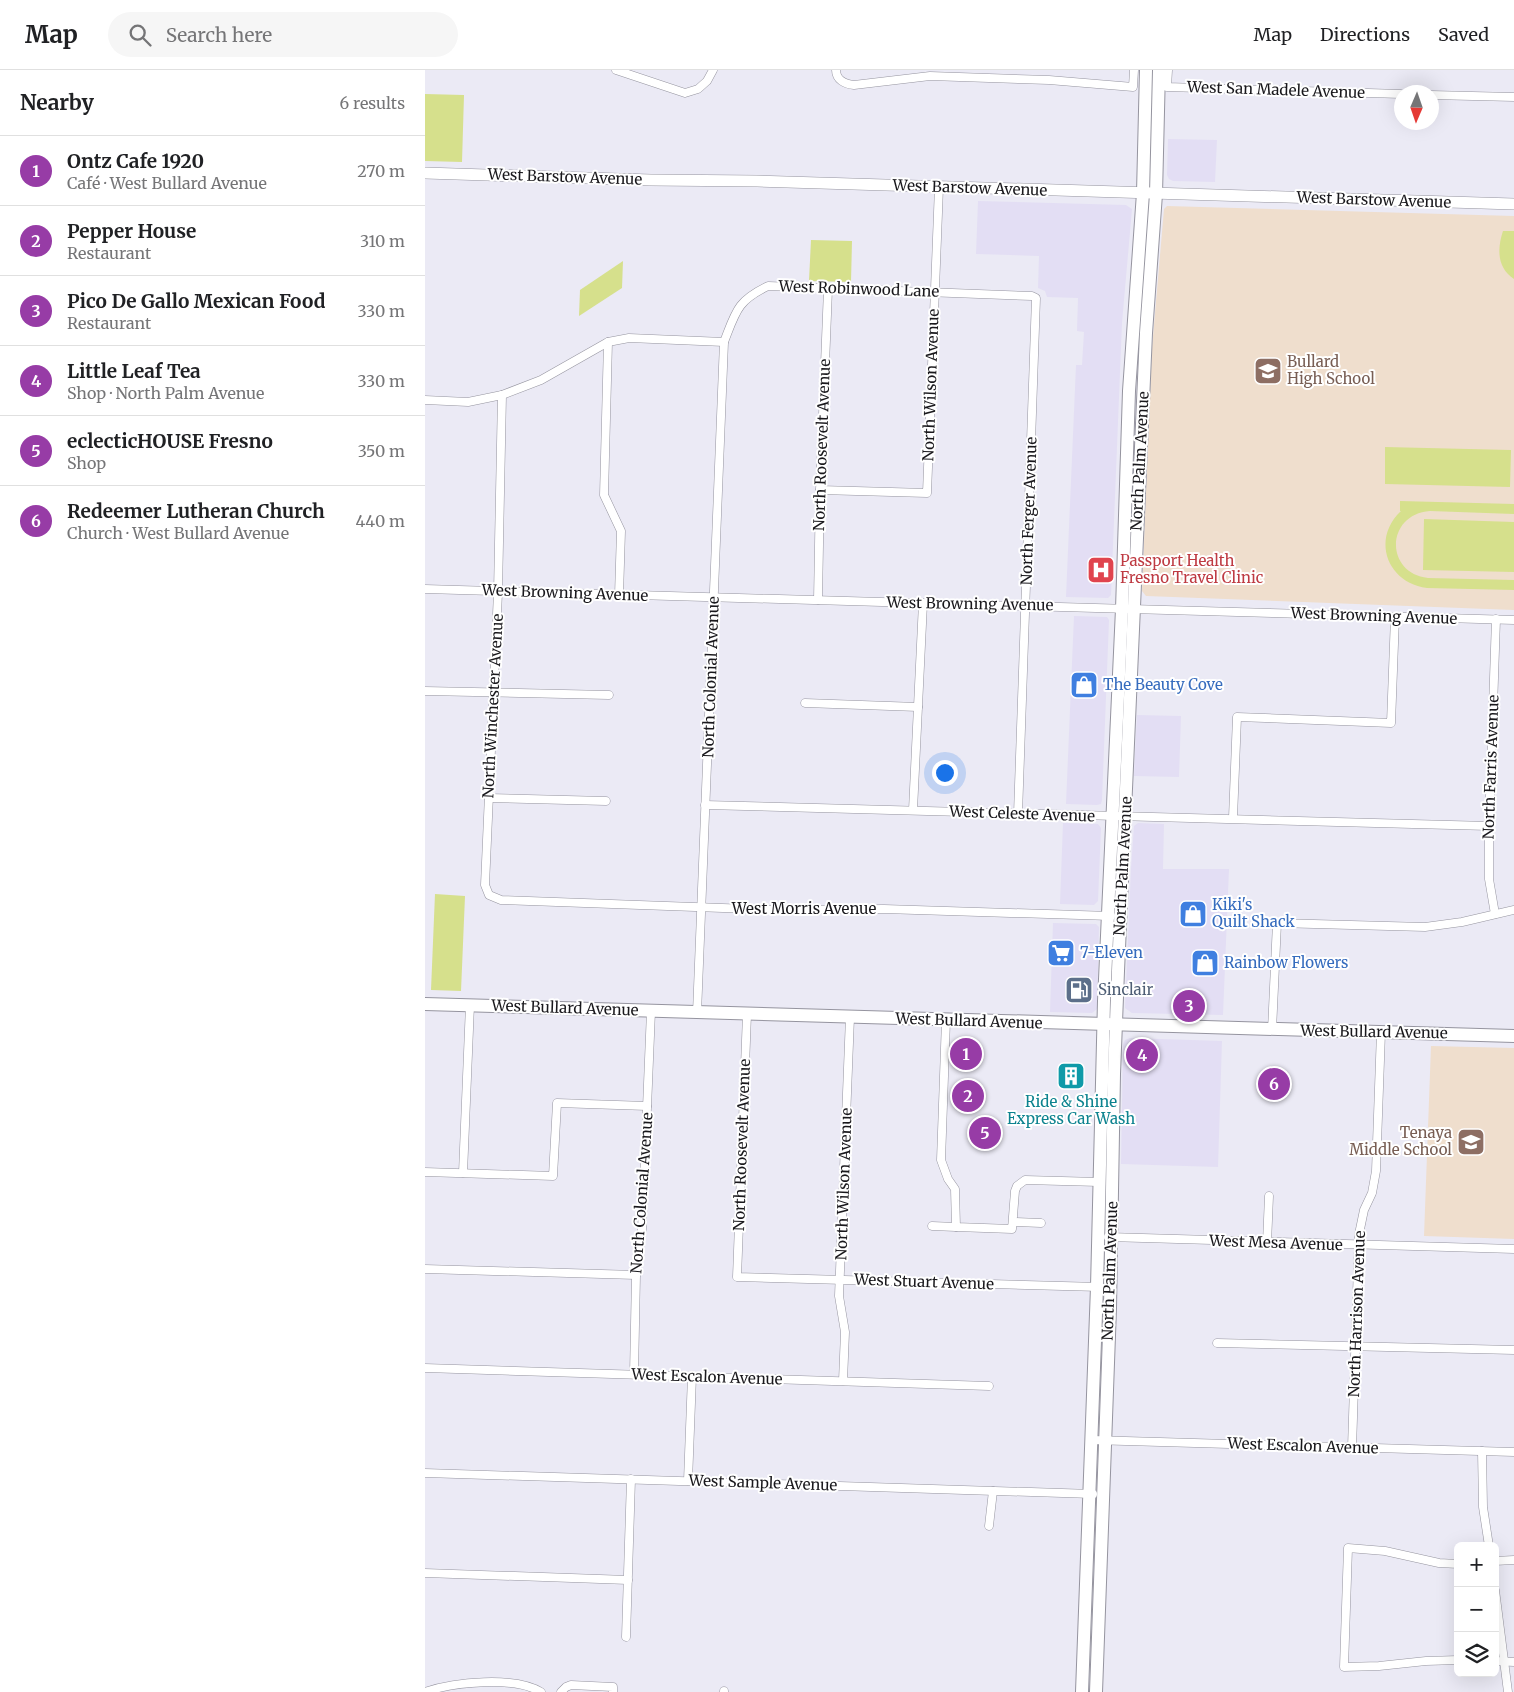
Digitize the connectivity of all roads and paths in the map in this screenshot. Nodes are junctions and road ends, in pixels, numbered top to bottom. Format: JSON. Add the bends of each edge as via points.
{"nodes":[{"id":1,"x":616,"y":70,"type":"edge"},
{"id":2,"x":713,"y":70,"type":"edge"},
{"id":3,"x":836,"y":70,"type":"edge"},
{"id":4,"x":1134,"y":70,"type":"edge"},
{"id":5,"x":1146,"y":70,"type":"edge"},
{"id":6,"x":1159,"y":70,"type":"edge"},
{"id":7,"x":1168,"y":70,"type":"edge"},
{"id":8,"x":1394,"y":94,"type":"edge"},
{"id":9,"x":1439,"y":95,"type":"edge"},
{"id":10,"x":1514,"y":97,"type":"edge"},
{"id":11,"x":425,"y":173,"type":"edge"},
{"id":12,"x":939,"y":187,"type":"junction"},
{"id":13,"x":1143,"y":193,"type":"junction"},
{"id":14,"x":1157,"y":194,"type":"junction"},
{"id":15,"x":1514,"y":204,"type":"edge"},
{"id":16,"x":828,"y":289,"type":"junction"},
{"id":17,"x":935,"y":292,"type":"junction"},
{"id":18,"x":1036,"y":298,"type":"joint"},
{"id":19,"x":608,"y":342,"type":"junction"},
{"id":20,"x":724,"y":342,"type":"junction"},
{"id":21,"x":502,"y":395,"type":"junction"},
{"id":22,"x":425,"y":400,"type":"edge"},
{"id":23,"x":1128,"y":422,"type":"junction"},
{"id":24,"x":1141,"y":422,"type":"junction"},
{"id":25,"x":820,"y":490,"type":"junction"},
{"id":26,"x":425,"y":589,"type":"edge"},
{"id":27,"x":498,"y":592,"type":"junction"},
{"id":28,"x":619,"y":595,"type":"junction"},
{"id":29,"x":714,"y":597,"type":"junction"},
{"id":30,"x":818,"y":600,"type":"junction"},
{"id":31,"x":923,"y":603,"type":"junction"},
{"id":32,"x":1026,"y":605,"type":"junction"},
{"id":33,"x":1128,"y":609,"type":"junction"},
{"id":34,"x":1395,"y":617,"type":"junction"},
{"id":35,"x":1496,"y":619,"type":"junction"},
{"id":36,"x":1514,"y":620,"type":"edge"},
{"id":37,"x":425,"y":691,"type":"edge"},
{"id":38,"x":493,"y":693,"type":"junction"},
{"id":39,"x":609,"y":695,"type":"dead end"},
{"id":40,"x":805,"y":703,"type":"dead end"},
{"id":41,"x":918,"y":707,"type":"junction"},
{"id":42,"x":489,"y":798,"type":"junction"},
{"id":43,"x":605,"y":801,"type":"dead end"},
{"id":44,"x":705,"y":805,"type":"junction"},
{"id":45,"x":913,"y":810,"type":"junction"},
{"id":46,"x":1018,"y":814,"type":"junction"},
{"id":47,"x":1119,"y":816,"type":"junction"},
{"id":48,"x":1233,"y":818,"type":"junction"},
{"id":49,"x":1489,"y":826,"type":"junction"},
{"id":50,"x":489,"y":895,"type":"joint"},
{"id":51,"x":702,"y":908,"type":"junction"},
{"id":52,"x":1514,"y":910,"type":"edge"},
{"id":53,"x":1495,"y":914,"type":"junction"},
{"id":54,"x":1114,"y":916,"type":"junction"},
{"id":55,"x":425,"y":1004,"type":"edge"},
{"id":56,"x":470,"y":1005,"type":"junction"},
{"id":57,"x":651,"y":1011,"type":"junction"},
{"id":58,"x":697,"y":1013,"type":"junction"},
{"id":59,"x":747,"y":1014,"type":"junction"},
{"id":60,"x":850,"y":1017,"type":"junction"},
{"id":61,"x":946,"y":1020,"type":"junction"},
{"id":62,"x":1110,"y":1025,"type":"junction"},
{"id":63,"x":1272,"y":1030,"type":"junction"},
{"id":64,"x":1381,"y":1032,"type":"junction"},
{"id":65,"x":1514,"y":1036,"type":"edge"},
{"id":66,"x":647,"y":1106,"type":"junction"},
{"id":67,"x":1101,"y":1118,"type":"junction"},
{"id":68,"x":425,"y":1172,"type":"edge"},
{"id":69,"x":463,"y":1173,"type":"junction"},
{"id":70,"x":1099,"y":1182,"type":"junction"},
{"id":71,"x":1112,"y":1190,"type":"junction"},
{"id":72,"x":1269,"y":1196,"type":"dead end"},
{"id":73,"x":1013,"y":1222,"type":"junction"},
{"id":74,"x":1041,"y":1223,"type":"dead end"},
{"id":75,"x":932,"y":1226,"type":"dead end"},
{"id":76,"x":956,"y":1227,"type":"junction"},
{"id":77,"x":1098,"y":1237,"type":"junction"},
{"id":78,"x":1112,"y":1237,"type":"junction"},
{"id":79,"x":1267,"y":1243,"type":"junction"},
{"id":80,"x":1359,"y":1245,"type":"junction"},
{"id":81,"x":1514,"y":1249,"type":"edge"},
{"id":82,"x":425,"y":1269,"type":"edge"},
{"id":83,"x":637,"y":1275,"type":"junction"},
{"id":84,"x":737,"y":1277,"type":"joint"},
{"id":85,"x":840,"y":1280,"type":"junction"},
{"id":86,"x":1103,"y":1287,"type":"junction"},
{"id":87,"x":1217,"y":1343,"type":"dead end"},
{"id":88,"x":1356,"y":1346,"type":"junction"},
{"id":89,"x":1514,"y":1350,"type":"edge"},
{"id":90,"x":425,"y":1368,"type":"edge"},
{"id":91,"x":634,"y":1374,"type":"junction"},
{"id":92,"x":692,"y":1376,"type":"junction"},
{"id":93,"x":843,"y":1381,"type":"junction"},
{"id":94,"x":989,"y":1386,"type":"dead end"},
{"id":95,"x":1091,"y":1440,"type":"junction"},
{"id":96,"x":1104,"y":1440,"type":"junction"},
{"id":97,"x":1352,"y":1448,"type":"junction"},
{"id":98,"x":1482,"y":1451,"type":"junction"},
{"id":99,"x":1514,"y":1452,"type":"edge"},
{"id":100,"x":425,"y":1473,"type":"edge"},
{"id":101,"x":631,"y":1479,"type":"junction"},
{"id":102,"x":688,"y":1481,"type":"junction"},
{"id":103,"x":993,"y":1491,"type":"junction"},
{"id":104,"x":1096,"y":1494,"type":"junction"},
{"id":105,"x":989,"y":1526,"type":"dead end"},
{"id":106,"x":1488,"y":1542,"type":"edge"},
{"id":107,"x":1514,"y":1560,"type":"edge"},
{"id":108,"x":1499,"y":1561,"type":"edge"},
{"id":109,"x":1454,"y":1564,"type":"edge"},
{"id":110,"x":425,"y":1573,"type":"edge"},
{"id":111,"x":628,"y":1580,"type":"junction"},
{"id":112,"x":1499,"y":1622,"type":"edge"},
{"id":113,"x":626,"y":1637,"type":"dead end"},
{"id":114,"x":1454,"y":1660,"type":"edge"},
{"id":115,"x":1499,"y":1661,"type":"edge"},
{"id":116,"x":1504,"y":1661,"type":"junction"},
{"id":117,"x":1514,"y":1662,"type":"edge"},
{"id":118,"x":427,"y":1692,"type":"edge"},
{"id":119,"x":541,"y":1692,"type":"edge"},
{"id":120,"x":561,"y":1692,"type":"edge"},
{"id":121,"x":613,"y":1692,"type":"edge"},
{"id":122,"x":1082,"y":1692,"type":"edge"},
{"id":123,"x":1095,"y":1692,"type":"edge"},
{"id":124,"x":1508,"y":1692,"type":"edge"}],
"edges":[{"from":1,"to":2,"type":"street","via":[[685,94],[698,89]]},
{"from":3,"to":4,"type":"street","via":[[843,82],[854,85],[930,76],[1133,87]]},
{"from":5,"to":13,"type":"main road","name":"North Palm Avenue"},
{"from":6,"to":14,"type":"main road","name":"North Palm Avenue"},
{"from":7,"to":8,"type":"street","name":"West San Madele Avenue","via":[[1167,87]]},
{"from":9,"to":10,"type":"street"},
{"from":11,"to":12,"type":"street","name":"West Barstow Avenue"},
{"from":12,"to":13,"type":"street","name":"West Barstow Avenue"},
{"from":12,"to":17,"type":"street","name":"North Wilson Avenue"},
{"from":13,"to":14,"type":"street","name":"West Barstow Avenue"},
{"from":13,"to":23,"type":"main road","name":"North Palm Avenue"},
{"from":14,"to":15,"type":"street","name":"West Barstow Avenue"},
{"from":14,"to":24,"type":"main road","name":"North Palm Avenue"},
{"from":16,"to":17,"type":"street","name":"West Robinwood Lane"},
{"from":16,"to":20,"type":"street","name":"West Robinwood Lane","via":[[768,286],[750,294],[735,311]]},
{"from":16,"to":25,"type":"street","name":"North Roosevelt Avenue"},
{"from":17,"to":18,"type":"street","name":"West Robinwood Lane"},
{"from":17,"to":25,"type":"street","name":"North Wilson Avenue","via":[[927,493]]},
{"from":18,"to":32,"type":"street","name":"North Ferger Avenue"},
{"from":19,"to":20,"type":"street","via":[[629,338]]},
{"from":19,"to":21,"type":"street","via":[[541,380]]},
{"from":19,"to":28,"type":"street","via":[[604,495],[621,531]]},
{"from":20,"to":29,"type":"street","name":"North Colonial Avenue"},
{"from":21,"to":22,"type":"street","via":[[468,402]]},
{"from":21,"to":27,"type":"street","name":"North Winchester Avenue"},
{"from":23,"to":24,"type":"street"},
{"from":23,"to":33,"type":"main road","name":"North Palm Avenue"},
{"from":24,"to":33,"type":"main road","name":"North Palm Avenue"},
{"from":25,"to":30,"type":"street","name":"North Roosevelt Avenue"},
{"from":26,"to":27,"type":"street","name":"West Browning Avenue"},
{"from":27,"to":28,"type":"street","name":"West Browning Avenue"},
{"from":27,"to":38,"type":"street","name":"North Winchester Avenue"},
{"from":28,"to":29,"type":"street","name":"West Browning Avenue"},
{"from":29,"to":30,"type":"street","name":"West Browning Avenue"},
{"from":29,"to":44,"type":"street","name":"North Colonial Avenue"},
{"from":30,"to":31,"type":"street","name":"West Browning Avenue"},
{"from":31,"to":32,"type":"street","name":"West Browning Avenue"},
{"from":31,"to":41,"type":"street"},
{"from":32,"to":33,"type":"street","name":"West Browning Avenue"},
{"from":32,"to":46,"type":"street","name":"North Ferger Avenue"},
{"from":33,"to":34,"type":"street","name":"West Browning Avenue"},
{"from":33,"to":47,"type":"main road","name":"North Palm Avenue"},
{"from":34,"to":35,"type":"street","name":"West Browning Avenue"},
{"from":34,"to":48,"type":"street","via":[[1391,723],[1237,718]]},
{"from":35,"to":36,"type":"street","name":"West Browning Avenue"},
{"from":35,"to":49,"type":"street","name":"North Farris Avenue"},
{"from":37,"to":38,"type":"street"},
{"from":38,"to":39,"type":"street"},
{"from":38,"to":42,"type":"street","name":"North Winchester Avenue"},
{"from":40,"to":41,"type":"street"},
{"from":41,"to":45,"type":"street"},
{"from":42,"to":43,"type":"street"},
{"from":42,"to":50,"type":"street","name":"North Winchester Avenue","via":[[485,885]]},
{"from":44,"to":45,"type":"street","name":"West Celeste Avenue"},
{"from":44,"to":51,"type":"street","name":"North Colonial Avenue"},
{"from":45,"to":46,"type":"street","name":"West Celeste Avenue"},
{"from":46,"to":47,"type":"street","name":"West Celeste Avenue"},
{"from":47,"to":48,"type":"street","name":"West Celeste Avenue"},
{"from":47,"to":54,"type":"main road","name":"North Palm Avenue"},
{"from":48,"to":49,"type":"street","name":"West Celeste Avenue"},
{"from":49,"to":53,"type":"street","name":"North Farris Avenue","via":[[1489,879]]},
{"from":50,"to":51,"type":"street","name":"West Morris Avenue","via":[[501,900]]},
{"from":51,"to":54,"type":"street","name":"West Morris Avenue","via":[[884,909]]},
{"from":51,"to":58,"type":"street","name":"North Colonial Avenue"},
{"from":52,"to":53,"type":"street"},
{"from":53,"to":63,"type":"street","via":[[1425,926],[1277,924]]},
{"from":54,"to":62,"type":"main road","name":"North Palm Avenue"},
{"from":55,"to":56,"type":"main road","name":"West Bullard Avenue"},
{"from":56,"to":57,"type":"main road","name":"West Bullard Avenue"},
{"from":56,"to":69,"type":"street"},
{"from":57,"to":58,"type":"main road","name":"West Bullard Avenue"},
{"from":57,"to":66,"type":"street","name":"North Colonial Avenue"},
{"from":58,"to":59,"type":"main road","name":"West Bullard Avenue"},
{"from":59,"to":60,"type":"main road","name":"West Bullard Avenue"},
{"from":59,"to":84,"type":"street","name":"North Roosevelt Avenue"},
{"from":60,"to":61,"type":"main road","name":"West Bullard Avenue"},
{"from":60,"to":85,"type":"street","name":"North Wilson Avenue"},
{"from":61,"to":62,"type":"main road","name":"West Bullard Avenue"},
{"from":61,"to":76,"type":"street","via":[[941,1160],[955,1189]]},
{"from":62,"to":63,"type":"main road","name":"West Bullard Avenue"},
{"from":62,"to":67,"type":"main road","name":"North Palm Avenue"},
{"from":62,"to":71,"type":"main road","name":"North Palm Avenue"},
{"from":63,"to":64,"type":"main road","name":"West Bullard Avenue"},
{"from":64,"to":65,"type":"main road","name":"West Bullard Avenue"},
{"from":64,"to":80,"type":"street","name":"North Harrison Avenue","via":[[1376,1171],[1363,1210]]},
{"from":66,"to":69,"type":"street","via":[[557,1103],[553,1176]]},
{"from":66,"to":83,"type":"street","name":"North Colonial Avenue"},
{"from":67,"to":70,"type":"main road","name":"North Palm Avenue"},
{"from":67,"to":71,"type":"main road","via":[[1107,1124],[1107,1163]]},
{"from":68,"to":69,"type":"street"},
{"from":70,"to":73,"type":"street","via":[[1021,1182],[1015,1191]]},
{"from":70,"to":77,"type":"main road","name":"North Palm Avenue"},
{"from":71,"to":78,"type":"main road","name":"North Palm Avenue"},
{"from":72,"to":79,"type":"street"},
{"from":73,"to":74,"type":"street"},
{"from":73,"to":76,"type":"street","via":[[1012,1229]]},
{"from":75,"to":76,"type":"street"},
{"from":77,"to":78,"type":"street","name":"West Mesa Avenue"},
{"from":77,"to":86,"type":"main road","name":"North Palm Avenue"},
{"from":78,"to":79,"type":"street","name":"West Mesa Avenue"},
{"from":78,"to":86,"type":"main road","name":"North Palm Avenue"},
{"from":79,"to":80,"type":"street","name":"West Mesa Avenue"},
{"from":80,"to":81,"type":"street","name":"West Mesa Avenue"},
{"from":80,"to":88,"type":"street","name":"North Harrison Avenue"},
{"from":82,"to":83,"type":"street"},
{"from":83,"to":91,"type":"street","name":"North Colonial Avenue"},
{"from":84,"to":85,"type":"street","name":"West Stuart Avenue"},
{"from":85,"to":86,"type":"street","name":"West Stuart Avenue"},
{"from":85,"to":93,"type":"street","name":"North Wilson Avenue","via":[[845,1332]]},
{"from":86,"to":95,"type":"main road","name":"North Palm Avenue"},
{"from":86,"to":96,"type":"main road","name":"North Palm Avenue"},
{"from":87,"to":88,"type":"street"},
{"from":88,"to":89,"type":"street"},
{"from":88,"to":97,"type":"street","name":"North Harrison Avenue"},
{"from":90,"to":91,"type":"street","name":"West Escalon Avenue"},
{"from":91,"to":92,"type":"street","name":"West Escalon Avenue"},
{"from":92,"to":93,"type":"street","name":"West Escalon Avenue"},
{"from":92,"to":102,"type":"street"},
{"from":93,"to":94,"type":"street","name":"West Escalon Avenue"},
{"from":95,"to":96,"type":"street","name":"West Escalon Avenue"},
{"from":95,"to":104,"type":"main road","name":"North Palm Avenue"},
{"from":96,"to":97,"type":"street","name":"West Escalon Avenue"},
{"from":96,"to":104,"type":"main road","name":"North Palm Avenue"},
{"from":97,"to":98,"type":"street","name":"West Escalon Avenue"},
{"from":98,"to":99,"type":"street","name":"West Escalon Avenue"},
{"from":98,"to":106,"type":"street","via":[[1483,1507]]},
{"from":100,"to":101,"type":"street","name":"West Sample Avenue"},
{"from":101,"to":102,"type":"street","name":"West Sample Avenue"},
{"from":101,"to":111,"type":"street"},
{"from":102,"to":103,"type":"street","name":"West Sample Avenue"},
{"from":103,"to":104,"type":"street","name":"West Sample Avenue"},
{"from":103,"to":105,"type":"street"},
{"from":104,"to":122,"type":"main road","name":"North Palm Avenue"},
{"from":104,"to":123,"type":"main road","name":"North Palm Avenue"},
{"from":107,"to":108,"type":"street"},
{"from":109,"to":114,"type":"street","via":[[1348,1548],[1343,1667]]},
{"from":110,"to":111,"type":"street"},
{"from":111,"to":113,"type":"street"},
{"from":112,"to":116,"type":"street"},
{"from":115,"to":116,"type":"street"},
{"from":116,"to":117,"type":"street"},
{"from":116,"to":124,"type":"street"},
{"from":118,"to":119,"type":"street","via":[[451,1685],[495,1683],[521,1684]]},
{"from":120,"to":121,"type":"street","via":[[571,1685],[613,1687]]}]}
